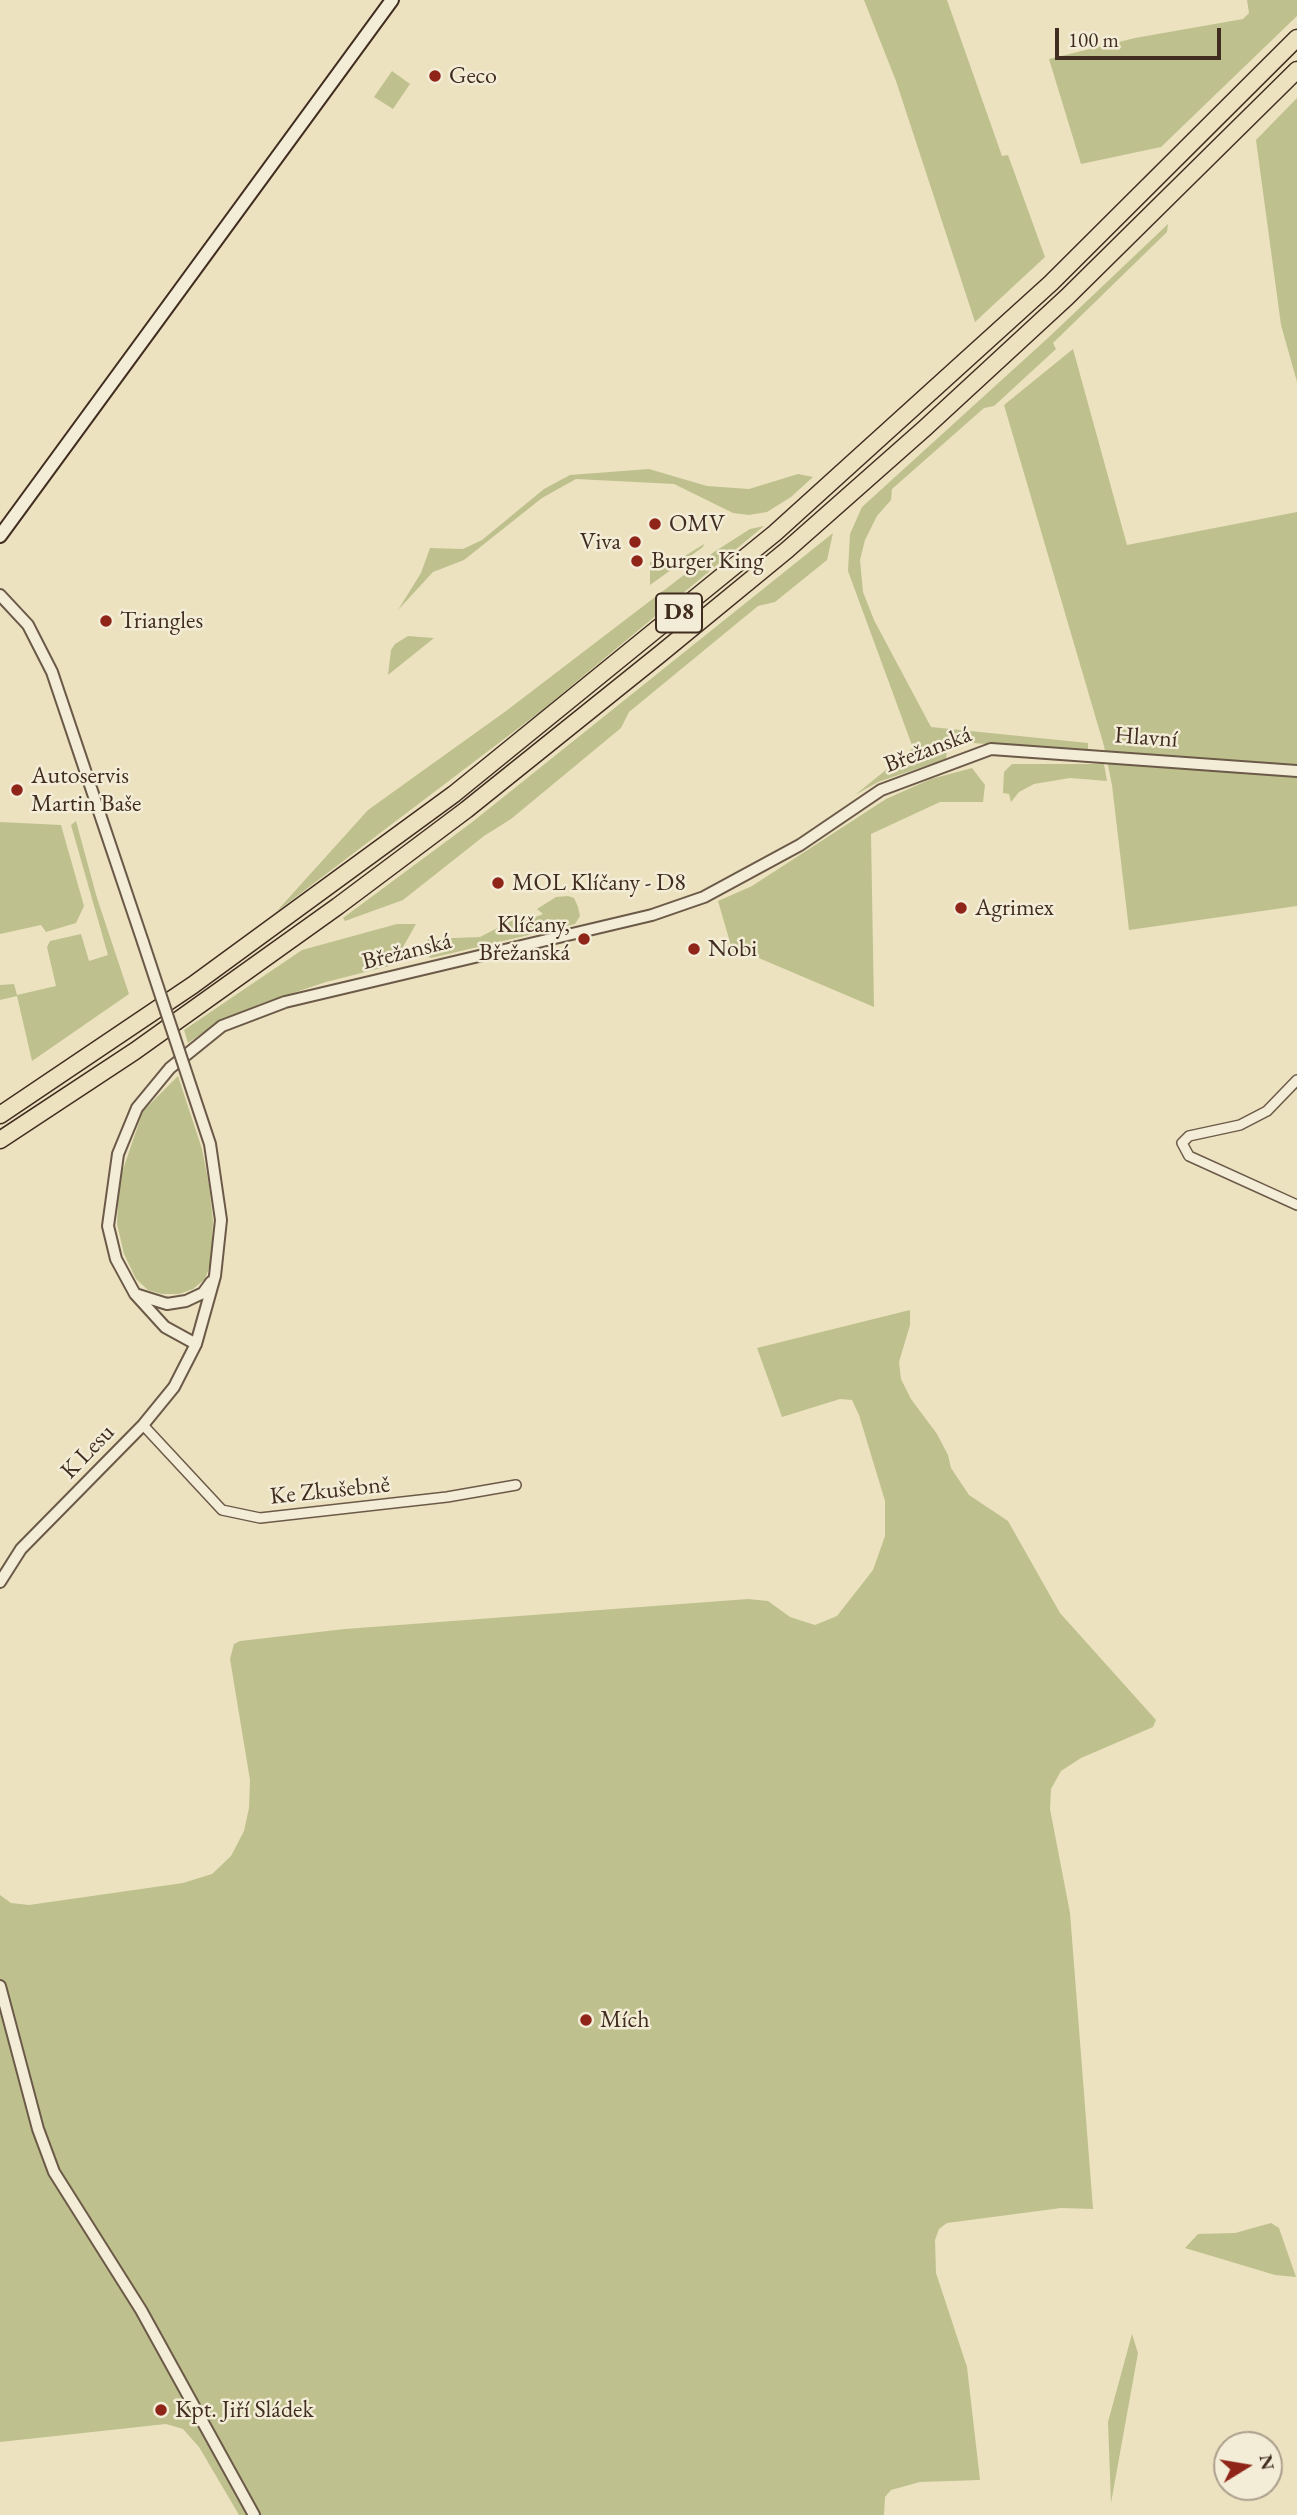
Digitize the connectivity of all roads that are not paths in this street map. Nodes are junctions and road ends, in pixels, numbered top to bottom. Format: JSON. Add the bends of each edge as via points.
{"nodes":[{"id":1,"x":392,"y":0,"type":"edge"},
{"id":2,"x":1297,"y":38,"type":"edge"},
{"id":3,"x":1297,"y":70,"type":"edge"},
{"id":4,"x":0,"y":536,"type":"edge"},
{"id":5,"x":0,"y":595,"type":"edge"},
{"id":6,"x":992,"y":749,"type":"joint"},
{"id":7,"x":1297,"y":771,"type":"edge"},
{"id":8,"x":1297,"y":1080,"type":"edge"},
{"id":9,"x":0,"y":1115,"type":"edge"},
{"id":10,"x":0,"y":1140,"type":"edge"},
{"id":11,"x":1297,"y":1205,"type":"edge"},
{"id":12,"x":215,"y":1276,"type":"junction"},
{"id":13,"x":135,"y":1294,"type":"junction"},
{"id":14,"x":196,"y":1344,"type":"junction"},
{"id":15,"x":143,"y":1425,"type":"junction"},
{"id":16,"x":516,"y":1485,"type":"dead end"},
{"id":17,"x":0,"y":1582,"type":"edge"},
{"id":18,"x":0,"y":1986,"type":"edge"},
{"id":19,"x":254,"y":2515,"type":"edge"}],
"edges":[{"from":1,"to":4,"type":"main road"},
{"from":2,"to":9,"type":"highway","number":"D8","via":[[1051,283],[764,542],[444,802],[193,985]]},
{"from":3,"to":10,"type":"highway","number":"D8","via":[[1067,297],[925,428],[681,638],[338,906],[145,1044]]},
{"from":5,"to":12,"type":"street","bridge":true,"via":[[28,625],[52,672],[210,1144],[221,1220]]},
{"from":6,"to":7,"type":"street","name":"Hlavní"},
{"from":6,"to":13,"type":"street","name":"Břežanská","via":[[881,790],[800,845],[691,901],[652,915],[285,1002],[222,1026],[170,1068],[137,1108],[118,1154],[108,1226],[116,1259]]},
{"from":8,"to":11,"type":"street","via":[[1267,1111],[1240,1125],[1189,1136],[1182,1143],[1189,1156]]},
{"from":12,"to":13,"type":"street","via":[[204,1293],[186,1301],[167,1304]]},
{"from":12,"to":14,"type":"street"},
{"from":13,"to":14,"type":"street","name":"Břežanská","via":[[165,1327]]},
{"from":14,"to":15,"type":"street","name":"K Lesu","via":[[174,1387]]},
{"from":15,"to":16,"type":"street","name":"Ke Zkušebně","via":[[222,1510],[260,1518]]},
{"from":15,"to":17,"type":"street","name":"K Lesu","via":[[21,1549]]},
{"from":18,"to":19,"type":"street","via":[[54,2172],[141,2310]]}]}
